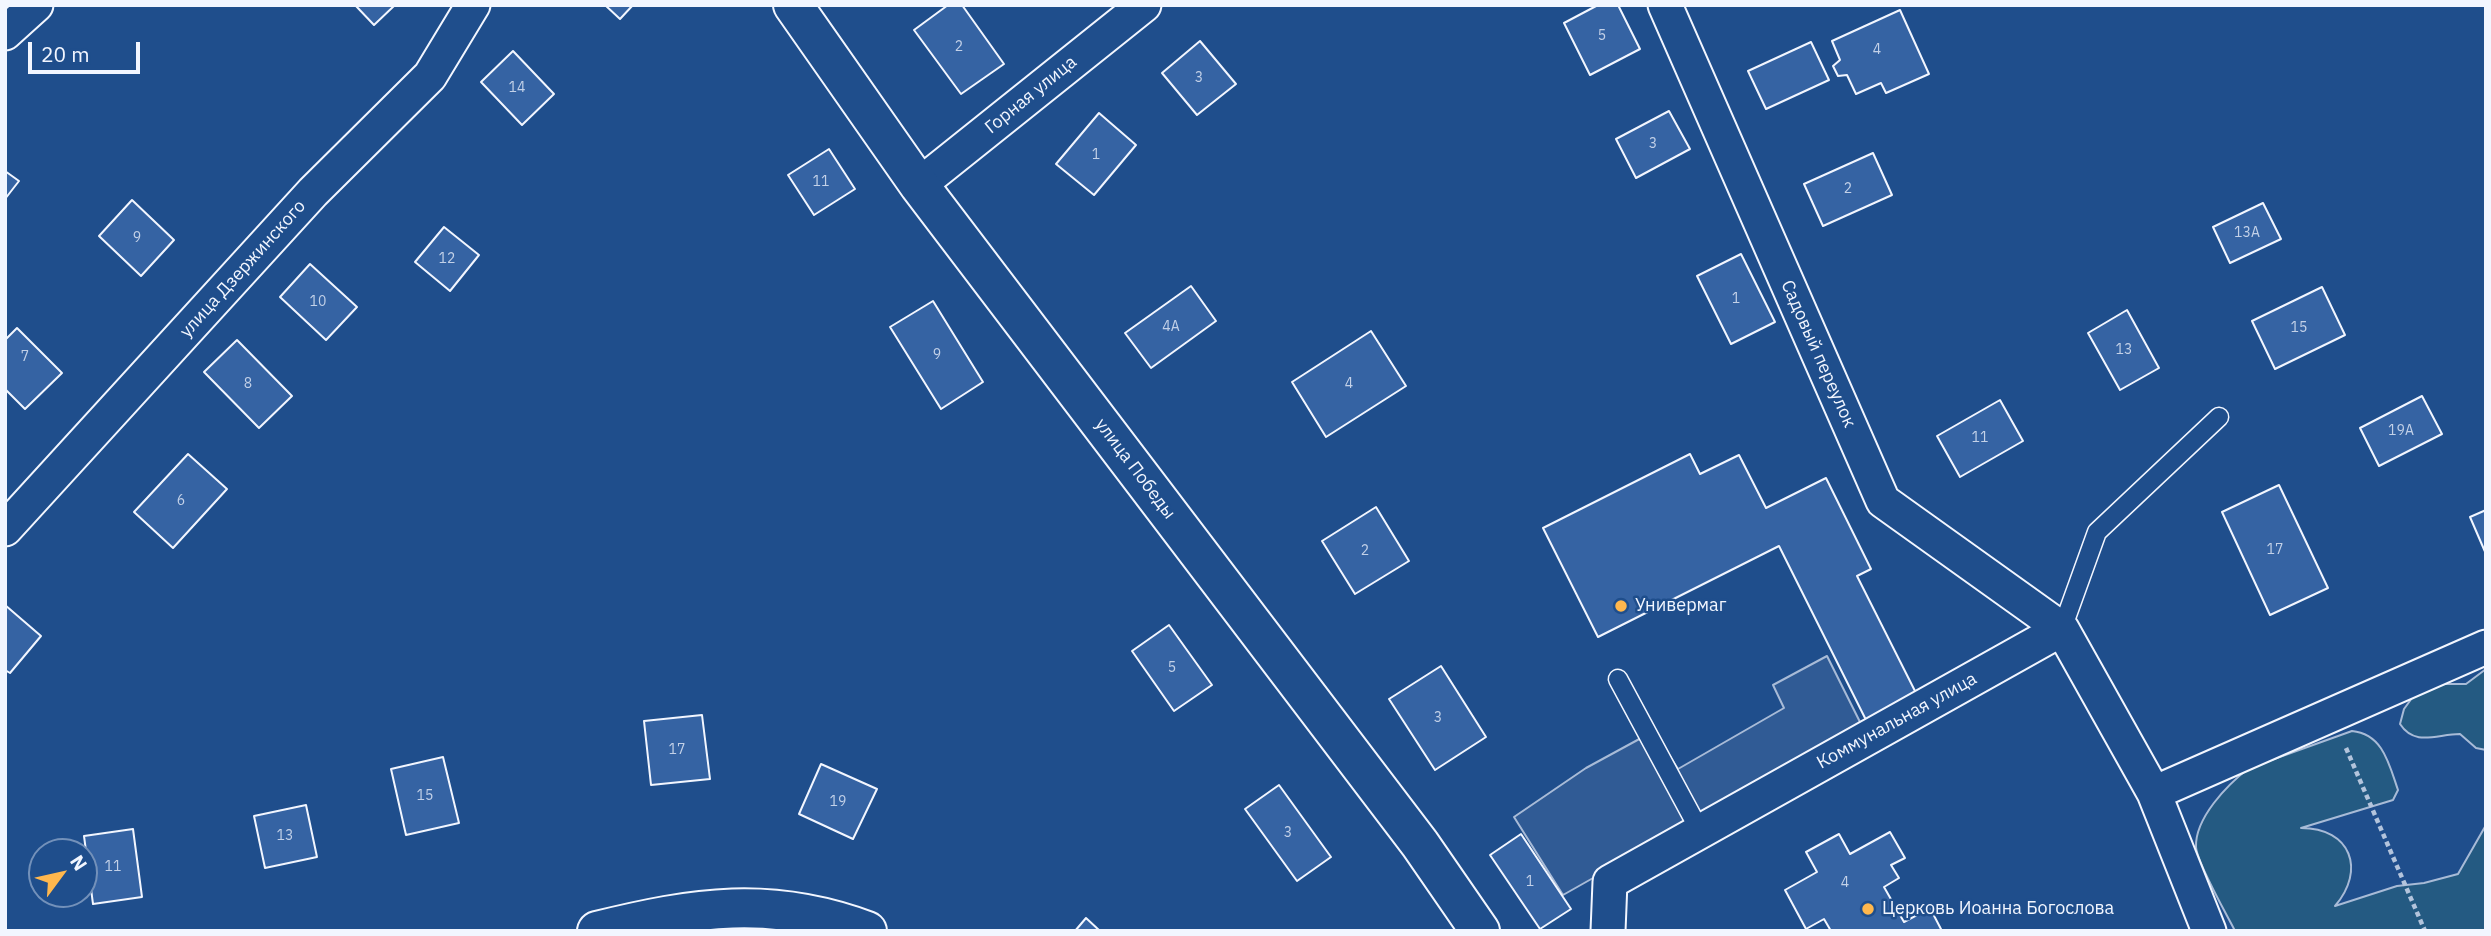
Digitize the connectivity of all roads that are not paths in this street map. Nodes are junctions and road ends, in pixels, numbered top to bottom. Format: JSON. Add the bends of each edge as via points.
{"nodes":[{"id":1,"x":36,"y":5,"type":"edge"},
{"id":2,"x":473,"y":5,"type":"edge"},
{"id":3,"x":793,"y":5,"type":"edge"},
{"id":4,"x":1144,"y":5,"type":"edge"},
{"id":5,"x":1665,"y":5,"type":"edge"},
{"id":6,"x":5,"y":33,"type":"edge"},
{"id":7,"x":919,"y":185,"type":"junction"},
{"id":8,"x":2219,"y":417,"type":"dead end"},
{"id":9,"x":5,"y":529,"type":"edge"},
{"id":10,"x":2062,"y":629,"type":"junction"},
{"id":11,"x":2486,"y":647,"type":"edge"},
{"id":12,"x":1618,"y":679,"type":"dead end"},
{"id":13,"x":2154,"y":793,"type":"junction"},
{"id":14,"x":1700,"y":831,"type":"junction"},
{"id":15,"x":597,"y":931,"type":"edge"},
{"id":16,"x":867,"y":931,"type":"edge"},
{"id":17,"x":1480,"y":931,"type":"edge"},
{"id":18,"x":1608,"y":931,"type":"edge"},
{"id":19,"x":2209,"y":931,"type":"edge"}],
"edges":[{"from":1,"to":6,"type":"street"},
{"from":2,"to":9,"type":"street","name":"улица Дзержинского","via":[[430,76],[313,192]]},
{"from":3,"to":7,"type":"main road","name":"улица Победы"},
{"from":4,"to":7,"type":"street","name":"Горная улица"},
{"from":5,"to":10,"type":"street","name":"Садовый переулок","via":[[1883,501]]},
{"from":7,"to":17,"type":"main road","name":"улица Победы","via":[[1420,844]]},
{"from":8,"to":10,"type":"lane","via":[[2097,532]]},
{"from":10,"to":13,"type":"street"},
{"from":10,"to":14,"type":"street","name":"Коммунальная улица"},
{"from":11,"to":13,"type":"street"},
{"from":12,"to":14,"type":"lane"},
{"from":13,"to":19,"type":"street"},
{"from":14,"to":18,"type":"street","name":"Коммунальная улица","via":[[1610,882]]},
{"from":15,"to":16,"type":"main road","via":[[660,915],[777,907],[833,918]]}]}
